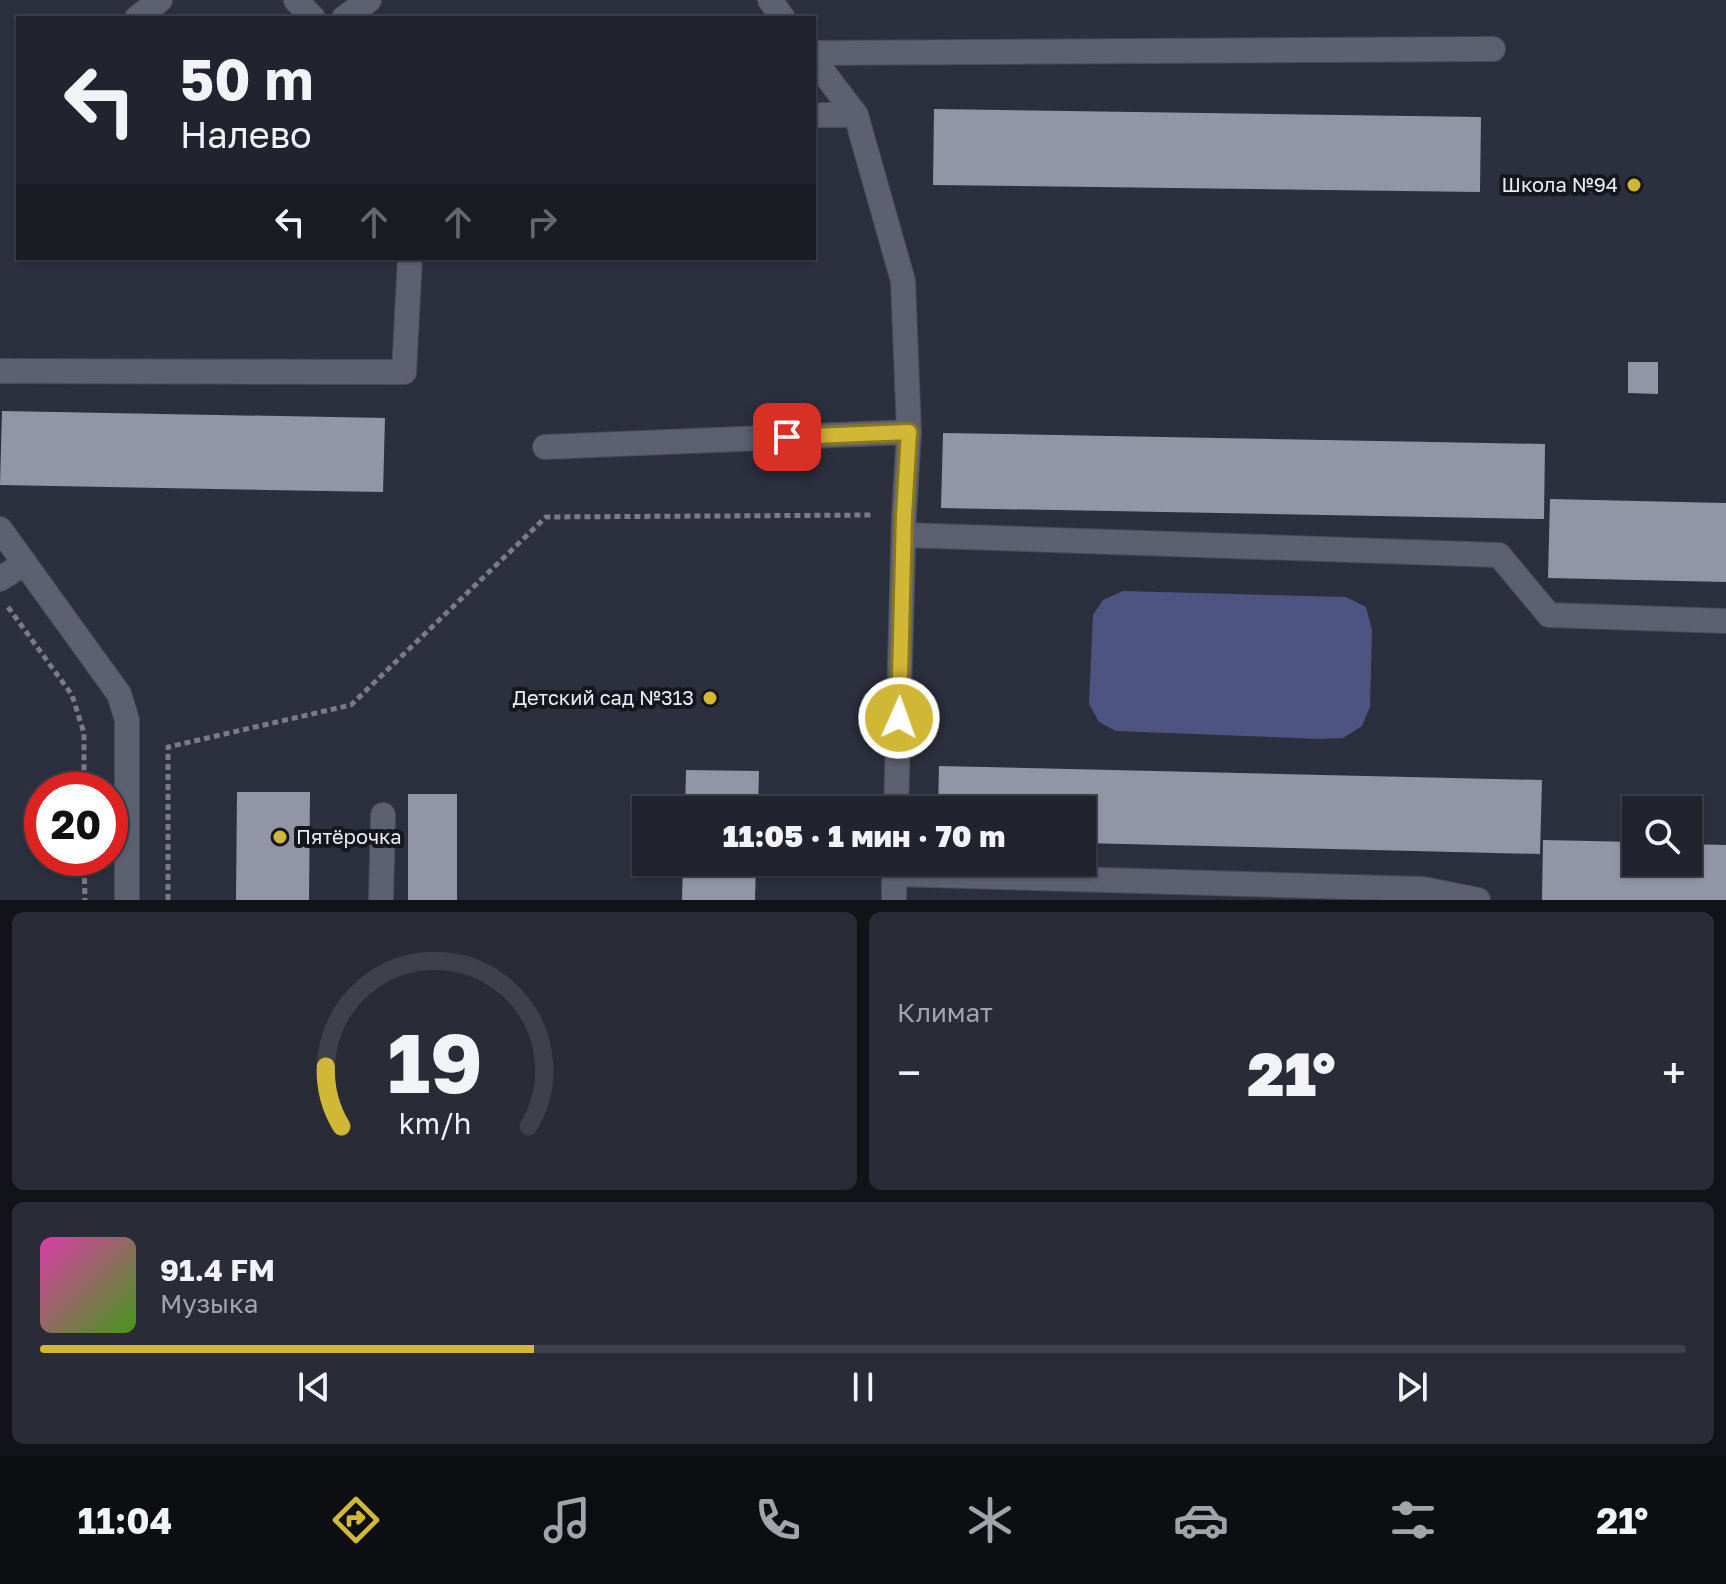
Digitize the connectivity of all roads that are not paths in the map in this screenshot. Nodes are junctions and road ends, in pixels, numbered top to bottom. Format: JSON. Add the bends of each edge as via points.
{"nodes":[{"id":1,"x":160,"y":0,"type":"edge"},
{"id":2,"x":296,"y":0,"type":"edge"},
{"id":3,"x":369,"y":0,"type":"edge"},
{"id":4,"x":140,"y":16,"type":"edge"},
{"id":5,"x":311,"y":16,"type":"edge"},
{"id":6,"x":347,"y":16,"type":"edge"},
{"id":7,"x":1493,"y":49,"type":"dead end"},
{"id":8,"x":816,"y":53,"type":"edge"},
{"id":9,"x":816,"y":63,"type":"edge"},
{"id":10,"x":816,"y":115,"type":"edge"},
{"id":11,"x":856,"y":115,"type":"junction"},
{"id":12,"x":410,"y":260,"type":"edge"},
{"id":13,"x":0,"y":371,"type":"edge"},
{"id":14,"x":909,"y":432,"type":"junction"},
{"id":15,"x":545,"y":447,"type":"dead end"},
{"id":16,"x":904,"y":525,"type":"junction"},
{"id":17,"x":0,"y":529,"type":"edge"},
{"id":18,"x":25,"y":563,"type":"junction"},
{"id":19,"x":0,"y":579,"type":"edge"},
{"id":20,"x":1726,"y":621,"type":"edge"},
{"id":21,"x":896,"y":796,"type":"edge"},
{"id":22,"x":383,"y":815,"type":"dead end"},
{"id":23,"x":894,"y":876,"type":"edge"},
{"id":24,"x":1096,"y":876,"type":"edge"},
{"id":25,"x":127,"y":900,"type":"edge"},
{"id":26,"x":381,"y":900,"type":"edge"},
{"id":27,"x":894,"y":900,"type":"edge"},
{"id":28,"x":1478,"y":900,"type":"edge"}],
"edges":[{"from":1,"to":4,"type":"street"},
{"from":2,"to":5,"type":"street"},
{"from":3,"to":6,"type":"street"},
{"from":7,"to":8,"type":"street"},
{"from":9,"to":11,"type":"street"},
{"from":10,"to":11,"type":"street"},
{"from":11,"to":14,"type":"street","via":[[903,281]]},
{"from":12,"to":13,"type":"street","via":[[404,372]]},
{"from":14,"to":15,"type":"street"},
{"from":14,"to":16,"type":"street"},
{"from":16,"to":20,"type":"street","via":[[1499,555],[1549,615]]},
{"from":16,"to":21,"type":"street"},
{"from":17,"to":18,"type":"street"},
{"from":18,"to":19,"type":"street"},
{"from":18,"to":25,"type":"street","via":[[119,694],[127,720]]},
{"from":22,"to":26,"type":"street"},
{"from":23,"to":27,"type":"street"},
{"from":24,"to":28,"type":"street","via":[[1423,889]]}]}
